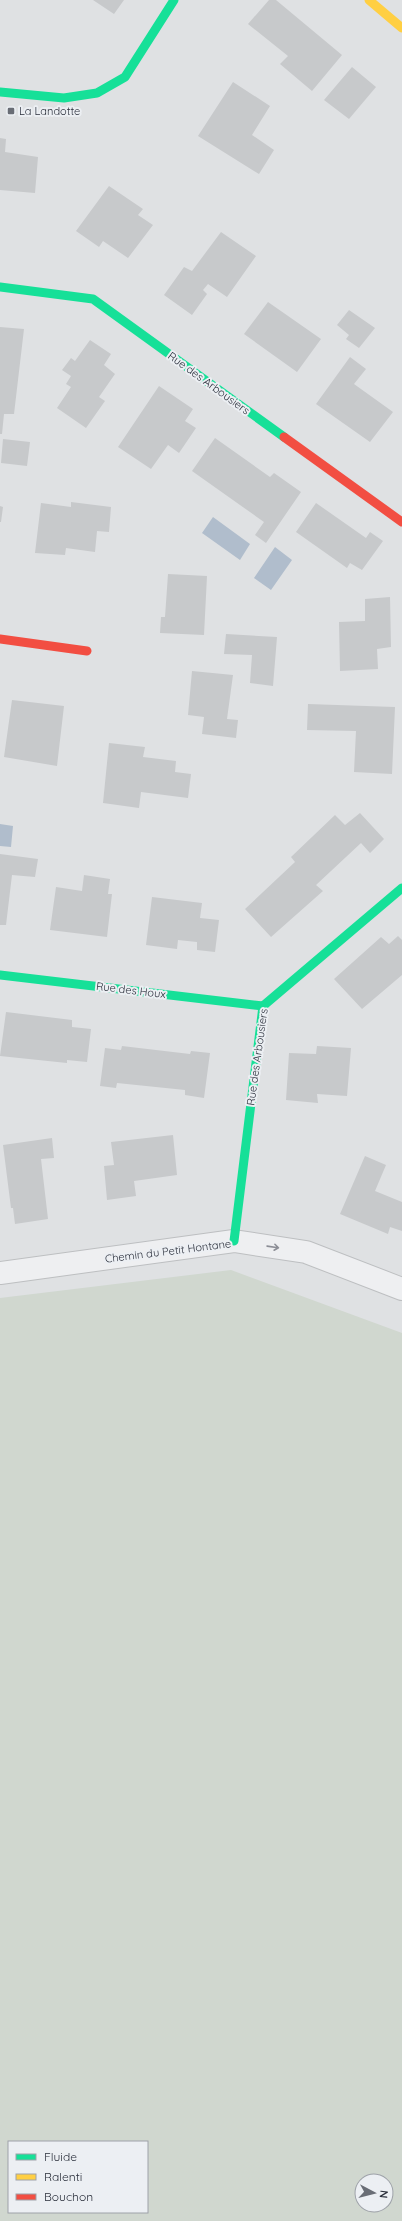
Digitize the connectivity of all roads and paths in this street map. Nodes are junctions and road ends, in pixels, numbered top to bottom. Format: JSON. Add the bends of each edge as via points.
{"nodes":[{"id":1,"x":174,"y":0,"type":"edge"},
{"id":2,"x":369,"y":0,"type":"edge"},
{"id":3,"x":402,"y":28,"type":"edge"},
{"id":4,"x":0,"y":92,"type":"edge"},
{"id":5,"x":0,"y":287,"type":"edge"},
{"id":6,"x":402,"y":522,"type":"edge"},
{"id":7,"x":0,"y":638,"type":"edge"},
{"id":8,"x":87,"y":651,"type":"dead end"},
{"id":9,"x":402,"y":888,"type":"edge"},
{"id":10,"x":0,"y":975,"type":"edge"},
{"id":11,"x":263,"y":1006,"type":"junction"},
{"id":12,"x":234,"y":1241,"type":"junction"},
{"id":13,"x":0,"y":1273,"type":"edge"},
{"id":14,"x":402,"y":1289,"type":"edge"}],
"edges":[{"from":1,"to":4,"type":"street","via":[[125,77],[98,93],[64,98]]},
{"from":2,"to":3,"type":"street"},
{"from":5,"to":6,"type":"street","name":"Rue des Arbousiers","via":[[93,299]]},
{"from":7,"to":8,"type":"street"},
{"from":9,"to":11,"type":"street","name":"Rue des Arbousiers"},
{"from":10,"to":11,"type":"street","name":"Rue des Houx"},
{"from":11,"to":12,"type":"street","name":"Rue des Arbousiers"},
{"from":12,"to":13,"type":"street","name":"Chemin du Petit Hontane"},
{"from":12,"to":14,"type":"street","name":"Chemin du Petit Hontane","one_way":true,"via":[[306,1252]]}]}
